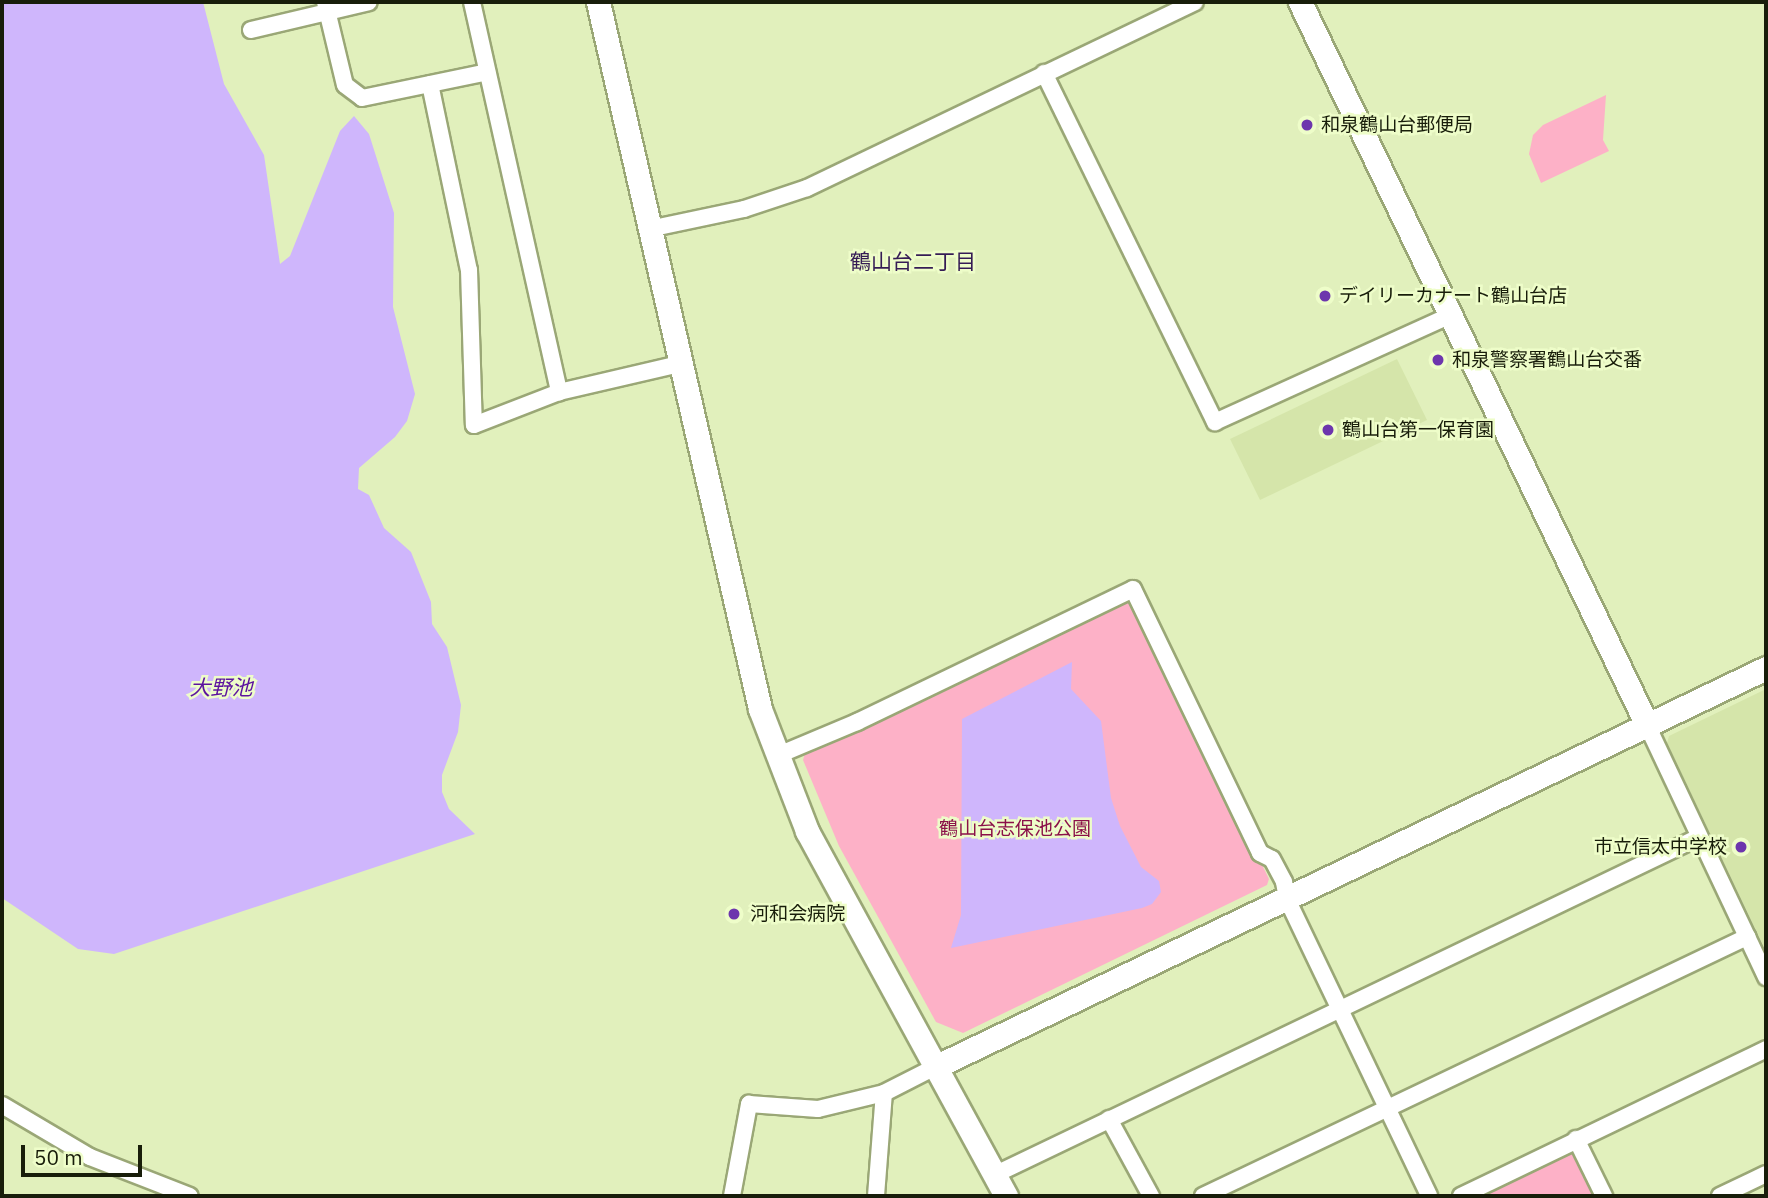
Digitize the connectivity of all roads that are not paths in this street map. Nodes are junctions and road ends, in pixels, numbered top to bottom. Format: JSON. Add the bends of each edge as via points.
{"nodes":[{"id":1,"x":369,"y":2,"type":"edge"},
{"id":2,"x":471,"y":2,"type":"edge"},
{"id":3,"x":598,"y":2,"type":"edge"},
{"id":4,"x":1195,"y":2,"type":"edge"},
{"id":5,"x":1300,"y":2,"type":"edge"},
{"id":6,"x":325,"y":7,"type":"edge"},
{"id":7,"x":251,"y":30,"type":"dead end"},
{"id":8,"x":487,"y":72,"type":"junction"},
{"id":9,"x":1044,"y":73,"type":"junction"},
{"id":10,"x":430,"y":84,"type":"junction"},
{"id":11,"x":649,"y":229,"type":"junction"},
{"id":12,"x":1451,"y":315,"type":"junction"},
{"id":13,"x":679,"y":364,"type":"junction"},
{"id":14,"x":559,"y":392,"type":"junction"},
{"id":15,"x":1766,"y":668,"type":"edge"},
{"id":16,"x":1647,"y":725,"type":"junction"},
{"id":17,"x":776,"y":756,"type":"junction"},
{"id":18,"x":1699,"y":836,"type":"junction"},
{"id":19,"x":1287,"y":899,"type":"junction"},
{"id":20,"x":1747,"y":937,"type":"junction"},
{"id":21,"x":1766,"y":977,"type":"edge"},
{"id":22,"x":1338,"y":1009,"type":"junction"},
{"id":23,"x":1766,"y":1049,"type":"edge"},
{"id":24,"x":935,"y":1067,"type":"junction"},
{"id":25,"x":884,"y":1093,"type":"junction"},
{"id":26,"x":2,"y":1105,"type":"edge"},
{"id":27,"x":1387,"y":1107,"type":"junction"},
{"id":28,"x":1109,"y":1119,"type":"junction"},
{"id":29,"x":1576,"y":1139,"type":"junction"},
{"id":30,"x":1766,"y":1174,"type":"edge"},
{"id":31,"x":994,"y":1175,"type":"junction"},
{"id":32,"x":190,"y":1196,"type":"edge"},
{"id":33,"x":732,"y":1196,"type":"edge"},
{"id":34,"x":876,"y":1196,"type":"edge"},
{"id":35,"x":1006,"y":1196,"type":"edge"},
{"id":36,"x":1152,"y":1196,"type":"edge"},
{"id":37,"x":1203,"y":1196,"type":"edge"},
{"id":38,"x":1429,"y":1196,"type":"edge"},
{"id":39,"x":1461,"y":1196,"type":"edge"},
{"id":40,"x":1604,"y":1196,"type":"edge"},
{"id":41,"x":1720,"y":1196,"type":"edge"}],
"edges":[{"from":1,"to":6,"type":"street"},
{"from":2,"to":8,"type":"street"},
{"from":3,"to":11,"type":"street"},
{"from":4,"to":9,"type":"street"},
{"from":5,"to":12,"type":"street"},
{"from":6,"to":7,"type":"street"},
{"from":6,"to":10,"type":"street","via":[[345,85],[362,97]]},
{"from":8,"to":10,"type":"street"},
{"from":8,"to":14,"type":"street"},
{"from":9,"to":11,"type":"street","via":[[776,200]]},
{"from":9,"to":12,"type":"street","via":[[1215,422]]},
{"from":10,"to":14,"type":"street","via":[[469,270],[474,425]]},
{"from":11,"to":13,"type":"street"},
{"from":12,"to":16,"type":"street"},
{"from":13,"to":14,"type":"street"},
{"from":13,"to":17,"type":"street","via":[[747,667]]},
{"from":15,"to":16,"type":"street"},
{"from":16,"to":18,"type":"street"},
{"from":16,"to":19,"type":"street"},
{"from":17,"to":19,"type":"street","via":[[1133,589],[1260,853],[1272,859],[1286,884]]},
{"from":17,"to":24,"type":"street","via":[[807,831]]},
{"from":18,"to":20,"type":"street"},
{"from":18,"to":22,"type":"street"},
{"from":19,"to":22,"type":"street"},
{"from":19,"to":24,"type":"street"},
{"from":20,"to":21,"type":"street"},
{"from":20,"to":27,"type":"street"},
{"from":22,"to":27,"type":"street"},
{"from":22,"to":28,"type":"street"},
{"from":23,"to":29,"type":"street"},
{"from":24,"to":25,"type":"street"},
{"from":24,"to":31,"type":"street"},
{"from":25,"to":33,"type":"street","via":[[818,1109],[749,1104]]},
{"from":25,"to":34,"type":"street"},
{"from":26,"to":32,"type":"street","via":[[90,1157]]},
{"from":27,"to":37,"type":"street"},
{"from":27,"to":38,"type":"street"},
{"from":28,"to":31,"type":"street"},
{"from":28,"to":36,"type":"street"},
{"from":29,"to":39,"type":"street"},
{"from":29,"to":40,"type":"street"},
{"from":30,"to":41,"type":"street"},
{"from":31,"to":35,"type":"street"}]}
